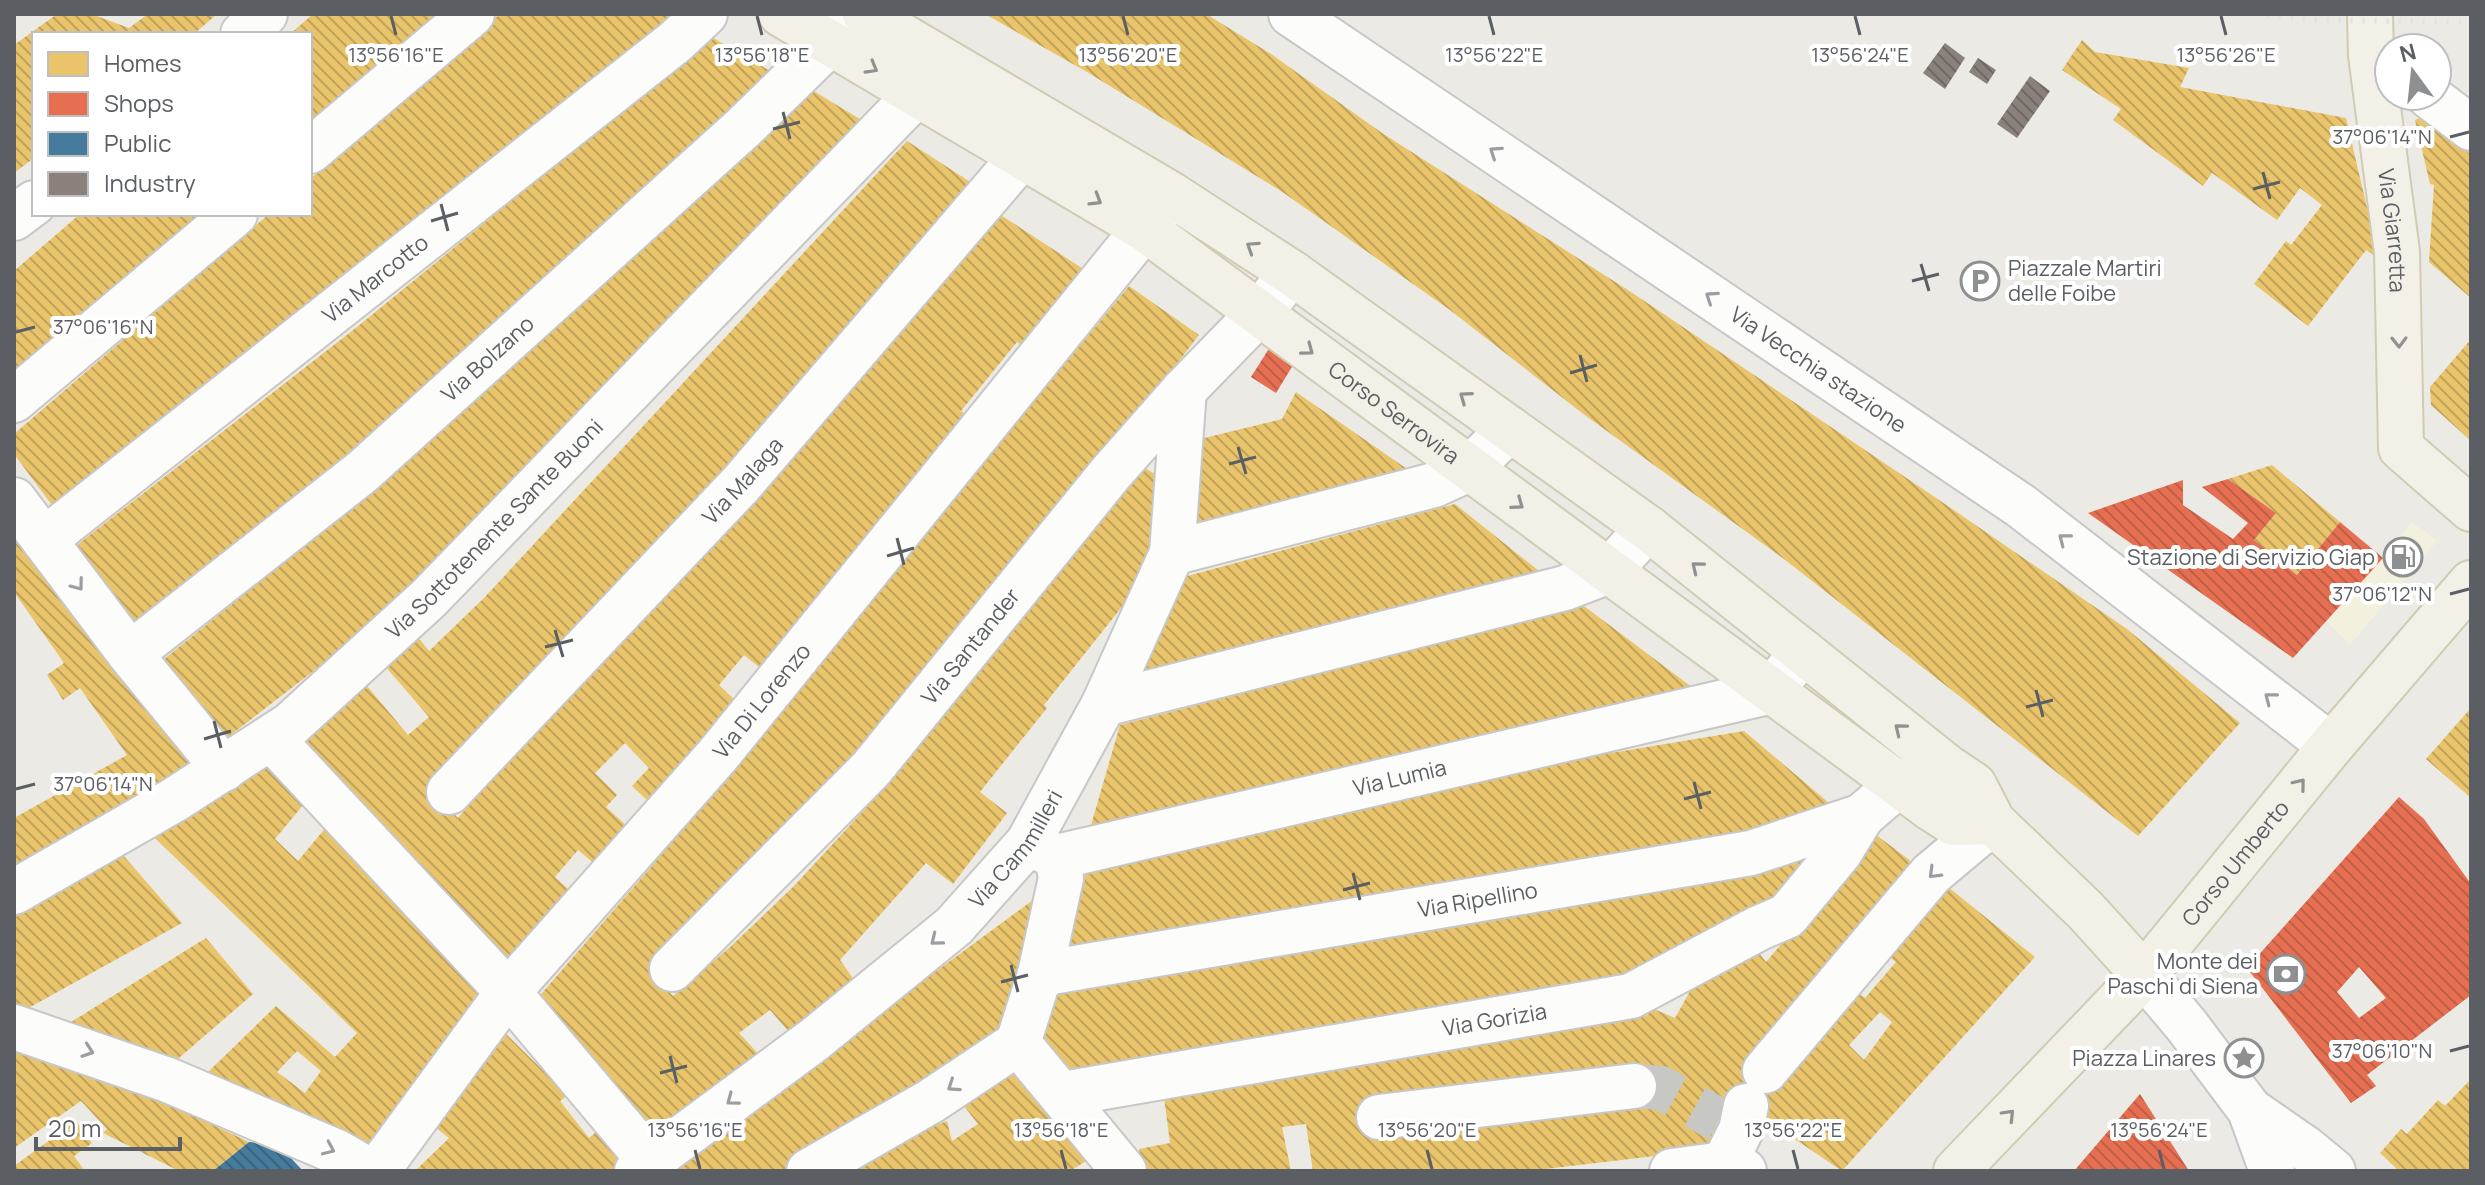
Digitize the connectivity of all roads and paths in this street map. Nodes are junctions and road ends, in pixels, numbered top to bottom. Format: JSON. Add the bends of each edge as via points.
{"nodes":[{"id":1,"x":265,"y":14,"type":"edge"},
{"id":2,"x":472,"y":14,"type":"edge"},
{"id":3,"x":705,"y":14,"type":"edge"},
{"id":4,"x":781,"y":14,"type":"edge"},
{"id":5,"x":865,"y":14,"type":"edge"},
{"id":6,"x":1291,"y":14,"type":"edge"},
{"id":7,"x":245,"y":32,"type":"edge"},
{"id":8,"x":830,"y":43,"type":"junction"},
{"id":9,"x":948,"y":62,"type":"junction"},
{"id":10,"x":917,"y":94,"type":"junction"},
{"id":11,"x":2383,"y":112,"type":"edge"},
{"id":12,"x":1050,"y":123,"type":"junction"},
{"id":13,"x":312,"y":149,"type":"edge"},
{"id":14,"x":1020,"y":154,"type":"junction"},
{"id":15,"x":1172,"y":195,"type":"junction"},
{"id":16,"x":32,"y":204,"type":"edge"},
{"id":17,"x":233,"y":216,"type":"edge"},
{"id":18,"x":14,"y":218,"type":"edge"},
{"id":19,"x":1145,"y":229,"type":"junction"},
{"id":20,"x":1292,"y":273,"type":"junction"},
{"id":21,"x":1259,"y":313,"type":"junction"},
{"id":22,"x":1184,"y":390,"type":"junction"},
{"id":23,"x":14,"y":400,"type":"edge"},
{"id":24,"x":1510,"y":429,"type":"junction"},
{"id":25,"x":1469,"y":469,"type":"junction"},
{"id":26,"x":14,"y":500,"type":"edge"},
{"id":27,"x":2471,"y":509,"type":"edge"},
{"id":28,"x":1648,"y":528,"type":"junction"},
{"id":29,"x":44,"y":540,"type":"junction"},
{"id":30,"x":1172,"y":553,"type":"junction"},
{"id":31,"x":1609,"y":571,"type":"junction"},
{"id":32,"x":2471,"y":583,"type":"edge"},
{"id":33,"x":1802,"y":651,"type":"junction"},
{"id":34,"x":130,"y":654,"type":"junction"},
{"id":35,"x":1772,"y":691,"type":"junction"},
{"id":36,"x":1104,"y":704,"type":"junction"},
{"id":37,"x":271,"y":738,"type":"junction"},
{"id":38,"x":2331,"y":746,"type":"junction"},
{"id":39,"x":1947,"y":767,"type":"junction"},
{"id":40,"x":224,"y":769,"type":"junction"},
{"id":41,"x":1899,"y":784,"type":"junction"},
{"id":42,"x":449,"y":792,"type":"dead end"},
{"id":43,"x":1862,"y":816,"type":"junction"},
{"id":44,"x":1993,"y":822,"type":"junction"},
{"id":45,"x":1042,"y":850,"type":"junction"},
{"id":46,"x":14,"y":892,"type":"edge"},
{"id":47,"x":672,"y":969,"type":"dead end"},
{"id":48,"x":1040,"y":974,"type":"junction"},
{"id":49,"x":2144,"y":975,"type":"junction"},
{"id":50,"x":508,"y":992,"type":"junction"},
{"id":51,"x":14,"y":1027,"type":"edge"},
{"id":52,"x":1018,"y":1043,"type":"junction"},
{"id":53,"x":1634,"y":1086,"type":"tunnel mouth"},
{"id":54,"x":1063,"y":1094,"type":"junction"},
{"id":55,"x":2250,"y":1110,"type":"junction"},
{"id":56,"x":1379,"y":1117,"type":"dead end"},
{"id":57,"x":1740,"y":1127,"type":"edge"},
{"id":58,"x":644,"y":1166,"type":"edge"},
{"id":59,"x":370,"y":1171,"type":"edge"},
{"id":60,"x":377,"y":1171,"type":"edge"},
{"id":61,"x":809,"y":1171,"type":"edge"},
{"id":62,"x":1124,"y":1171,"type":"edge"},
{"id":63,"x":1672,"y":1171,"type":"edge"},
{"id":64,"x":1956,"y":1171,"type":"edge"},
{"id":65,"x":2272,"y":1171,"type":"edge"},
{"id":66,"x":2333,"y":1171,"type":"edge"}],
"edges":[{"from":1,"to":7,"type":"street"},
{"from":2,"to":13,"type":"street"},
{"from":3,"to":29,"type":"street","name":"Via Marcotto"},
{"from":4,"to":8,"type":"main road","name":"Corso Serrovira"},
{"from":5,"to":8,"type":"street","name":"Via Bolzano"},
{"from":5,"to":9,"type":"main road"},
{"from":38,"to":6,"type":"street","name":"Via Vecchia stazione","one_way":true,"via":[[2021,506]]},
{"from":8,"to":10,"type":"main road","name":"Corso Serrovira","one_way":true},
{"from":8,"to":34,"type":"street","name":"Via Bolzano","via":[[362,472]]},
{"from":9,"to":10,"type":"street","name":"Via Sottotenente Sante Buoni"},
{"from":9,"to":12,"type":"main road"},
{"from":10,"to":14,"type":"main road","name":"Corso Serrovira"},
{"from":10,"to":37,"type":"street","name":"Via Sottotenente Sante Buoni","via":[[429,598]]},
{"from":11,"to":27,"type":"main road","name":"Via Giarretta","one_way":true,"via":[[2397,252],[2401,448]]},
{"from":12,"to":14,"type":"street","name":"Via Malaga"},
{"from":12,"to":15,"type":"main road"},
{"from":14,"to":19,"type":"main road","name":"Corso Serrovira","one_way":true},
{"from":14,"to":42,"type":"street","name":"Via Malaga","via":[[741,484]]},
{"from":15,"to":19,"type":"street","name":"Via Di Lorenzo"},
{"from":20,"to":15,"type":"main road","one_way":true},
{"from":16,"to":18,"type":"street"},
{"from":17,"to":23,"type":"street"},
{"from":19,"to":21,"type":"main road","name":"Corso Serrovira"},
{"from":19,"to":50,"type":"street","name":"Via Di Lorenzo","via":[[717,756]]},
{"from":20,"to":21,"type":"street","name":"Via Santander"},
{"from":24,"to":20,"type":"main road","one_way":true},
{"from":21,"to":22,"type":"street","name":"Via Santander"},
{"from":21,"to":25,"type":"main road","name":"Corso Serrovira","one_way":true},
{"from":22,"to":30,"type":"street","name":"Via Cammilleri"},
{"from":22,"to":47,"type":"street","name":"Via Santander","via":[[871,769]]},
{"from":24,"to":25,"type":"street"},
{"from":24,"to":28,"type":"main road"},
{"from":25,"to":30,"type":"street","via":[[1434,485]]},
{"from":25,"to":31,"type":"main road","name":"Corso Serrovira","one_way":true},
{"from":26,"to":29,"type":"street"},
{"from":28,"to":31,"type":"street"},
{"from":33,"to":28,"type":"main road","one_way":true},
{"from":29,"to":34,"type":"street","one_way":true},
{"from":30,"to":36,"type":"street","name":"Via Cammilleri"},
{"from":31,"to":35,"type":"main road","name":"Corso Serrovira"},
{"from":31,"to":36,"type":"street","via":[[1565,588]]},
{"from":32,"to":38,"type":"main road","name":"Corso Umberto"},
{"from":33,"to":35,"type":"street"},
{"from":39,"to":33,"type":"main road","one_way":true},
{"from":34,"to":40,"type":"street"},
{"from":35,"to":41,"type":"main road","name":"Corso Serrovira"},
{"from":35,"to":45,"type":"street","name":"Via Lumia"},
{"from":36,"to":45,"type":"street","name":"Via Cammilleri"},
{"from":37,"to":40,"type":"street","name":"Via Sottotenente Sante Buoni"},
{"from":37,"to":50,"type":"street"},
{"from":49,"to":38,"type":"main road","name":"Corso Umberto","one_way":true},
{"from":39,"to":41,"type":"street"},
{"from":39,"to":44,"type":"main road","via":[[1974,785]]},
{"from":40,"to":46,"type":"street","name":"Via Sottotenente Sante Buoni"},
{"from":41,"to":43,"type":"street","name":"Via Ripellino"},
{"from":41,"to":44,"type":"main road","name":"Corso Serrovira","via":[[1954,823]]},
{"from":43,"to":48,"type":"street","name":"Via Ripellino","via":[[1751,853]]},
{"from":43,"to":54,"type":"street","name":"Via Gorizia","via":[[1787,916],[1631,996]]},
{"from":44,"to":49,"type":"main road"},
{"from":44,"to":57,"type":"street","one_way":true,"via":[[1931,874]]},
{"from":45,"to":48,"type":"street","via":[[1061,878]]},
{"from":45,"to":58,"type":"street","name":"Via Cammilleri","one_way":true,"via":[[815,1039]]},
{"from":48,"to":52,"type":"street"},
{"from":49,"to":55,"type":"street"},
{"from":64,"to":49,"type":"main road","name":"Corso Umberto","one_way":true},
{"from":50,"to":58,"type":"street"},
{"from":50,"to":60,"type":"street","name":"Via Di Lorenzo"},
{"from":51,"to":59,"type":"street","one_way":true,"via":[[146,1071]]},
{"from":52,"to":54,"type":"street"},
{"from":52,"to":61,"type":"street","one_way":true,"via":[[931,1101]]},
{"from":53,"to":56,"type":"street"},
{"from":54,"to":62,"type":"street"},
{"from":55,"to":65,"type":"street"},
{"from":55,"to":66,"type":"street"},
{"from":57,"to":63,"type":"street"}]}
